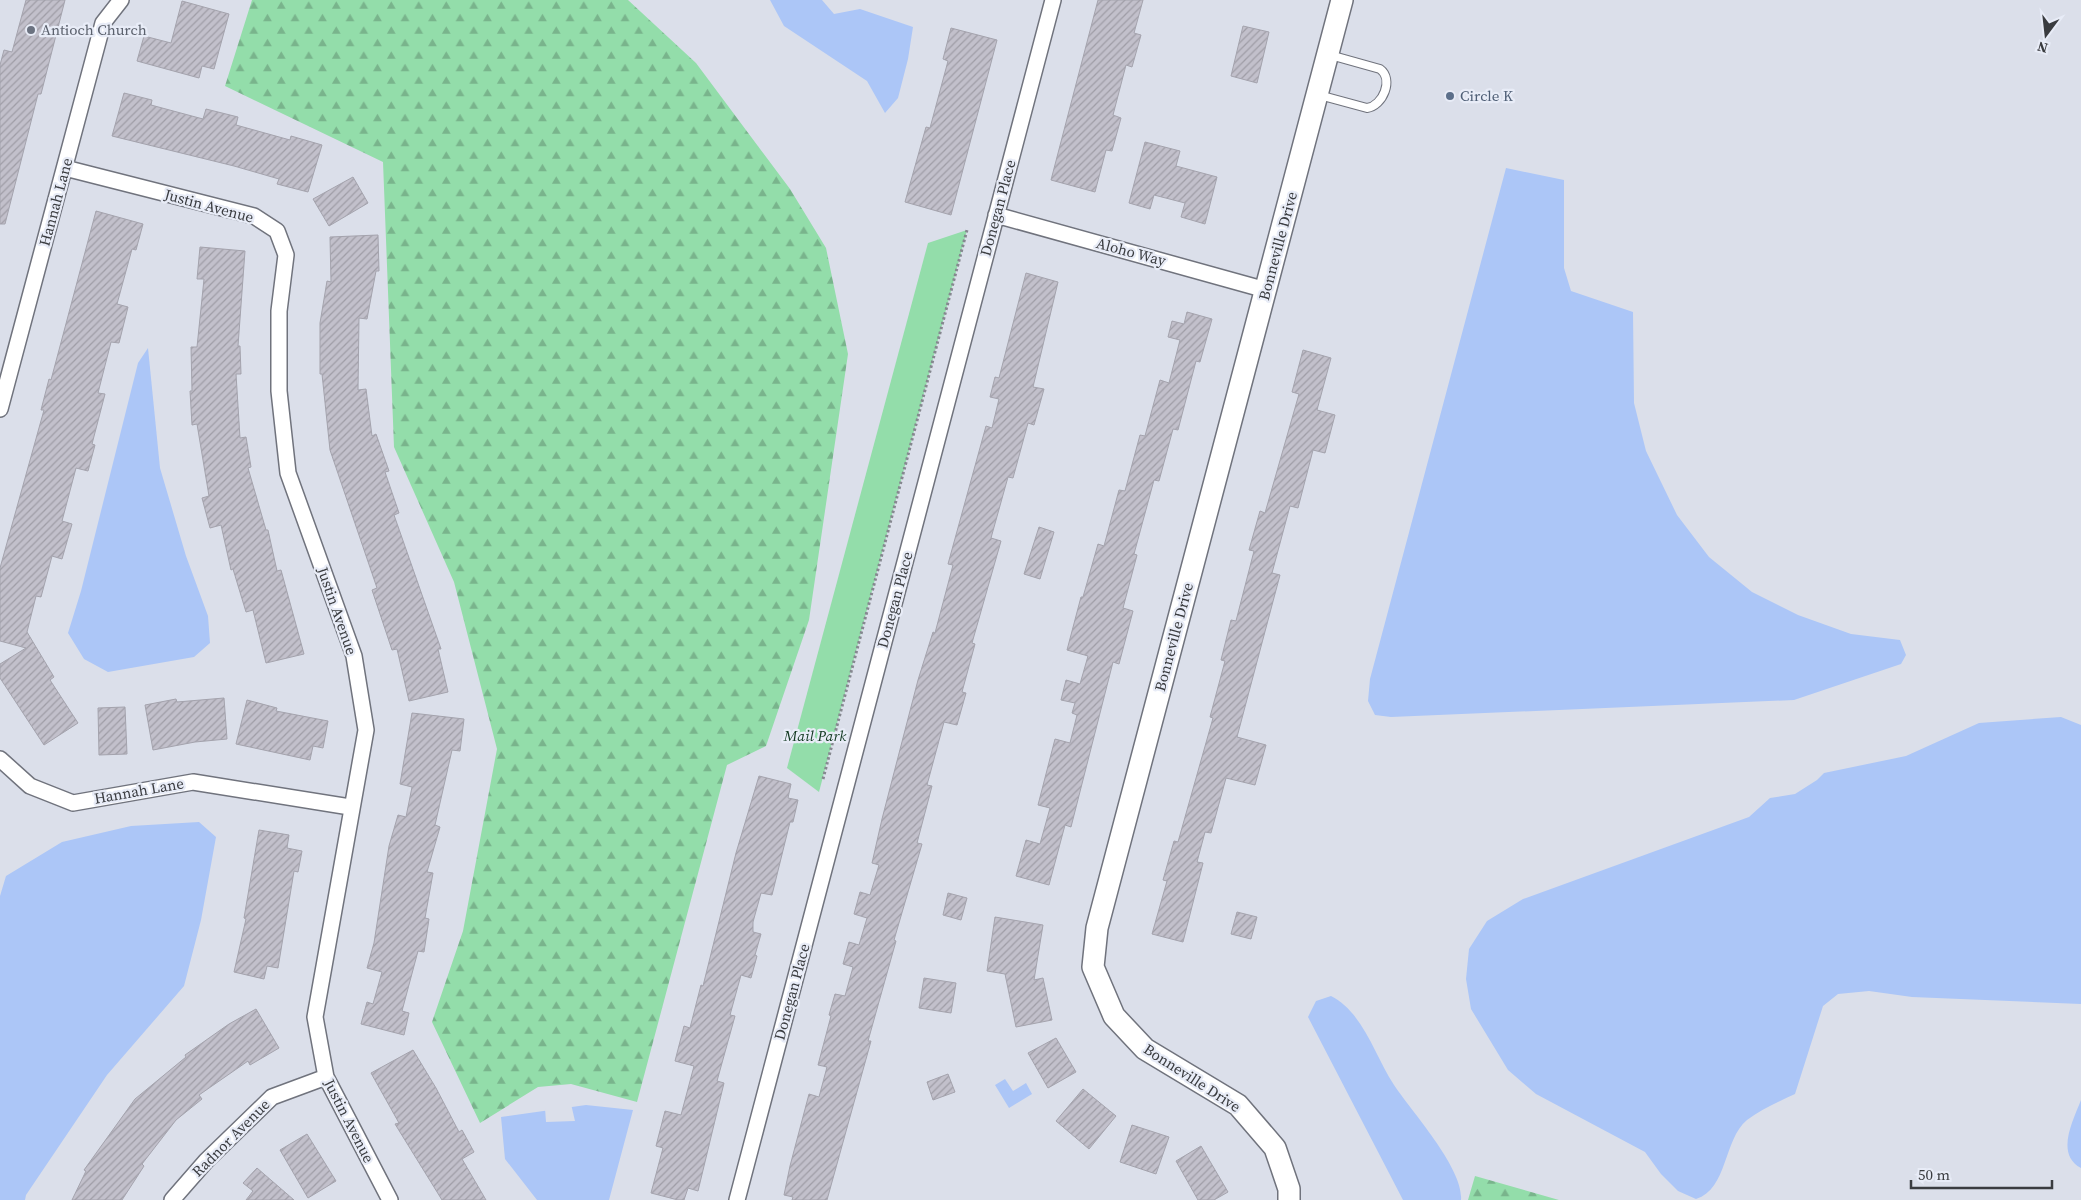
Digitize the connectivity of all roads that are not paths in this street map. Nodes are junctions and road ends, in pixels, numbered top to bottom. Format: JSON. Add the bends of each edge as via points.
{"nodes":[{"id":1,"x":121,"y":0,"type":"edge"},
{"id":2,"x":1053,"y":0,"type":"edge"},
{"id":3,"x":1342,"y":0,"type":"edge"},
{"id":4,"x":1328,"y":55,"type":"junction"},
{"id":5,"x":1318,"y":95,"type":"junction"},
{"id":6,"x":65,"y":168,"type":"junction"},
{"id":7,"x":996,"y":215,"type":"junction"},
{"id":8,"x":1266,"y":290,"type":"junction"},
{"id":9,"x":0,"y":409,"type":"edge"},
{"id":10,"x":0,"y":759,"type":"edge"},
{"id":11,"x":350,"y":808,"type":"junction"},
{"id":12,"x":326,"y":1077,"type":"junction"},
{"id":13,"x":172,"y":1200,"type":"edge"},
{"id":14,"x":390,"y":1200,"type":"edge"},
{"id":15,"x":737,"y":1200,"type":"edge"},
{"id":16,"x":1289,"y":1200,"type":"edge"}],
"edges":[{"from":1,"to":6,"type":"street","name":"Hannah Lane","via":[[103,22]]},
{"from":2,"to":7,"type":"street","name":"Donegan Place"},
{"from":3,"to":4,"type":"street","name":"Bonneville Drive"},
{"from":4,"to":5,"type":"street","name":"Bonneville Drive"},
{"from":4,"to":5,"type":"lane","via":[[1385,72],[1387,78],[1382,100],[1367,108]]},
{"from":5,"to":8,"type":"street","name":"Bonneville Drive"},
{"from":6,"to":9,"type":"street","name":"Hannah Lane"},
{"from":6,"to":11,"type":"street","name":"Justin Avenue","via":[[254,216],[278,231],[286,255],[279,311],[279,391],[288,473],[354,656],[366,730]]},
{"from":7,"to":8,"type":"street","name":"Aloho Way"},
{"from":7,"to":15,"type":"street","name":"Donegan Place"},
{"from":8,"to":16,"type":"street","name":"Bonneville Drive","via":[[1097,928],[1093,967],[1114,1016],[1145,1049],[1238,1104],[1275,1148],[1289,1189]]},
{"from":10,"to":11,"type":"street","name":"Hannah Lane","via":[[30,786],[73,803],[193,782]]},
{"from":11,"to":12,"type":"street","name":"Justin Avenue","via":[[315,1017]]},
{"from":12,"to":13,"type":"street","name":"Radnor Avenue","via":[[272,1097],[206,1161]]},
{"from":12,"to":14,"type":"street","name":"Justin Avenue"}]}
